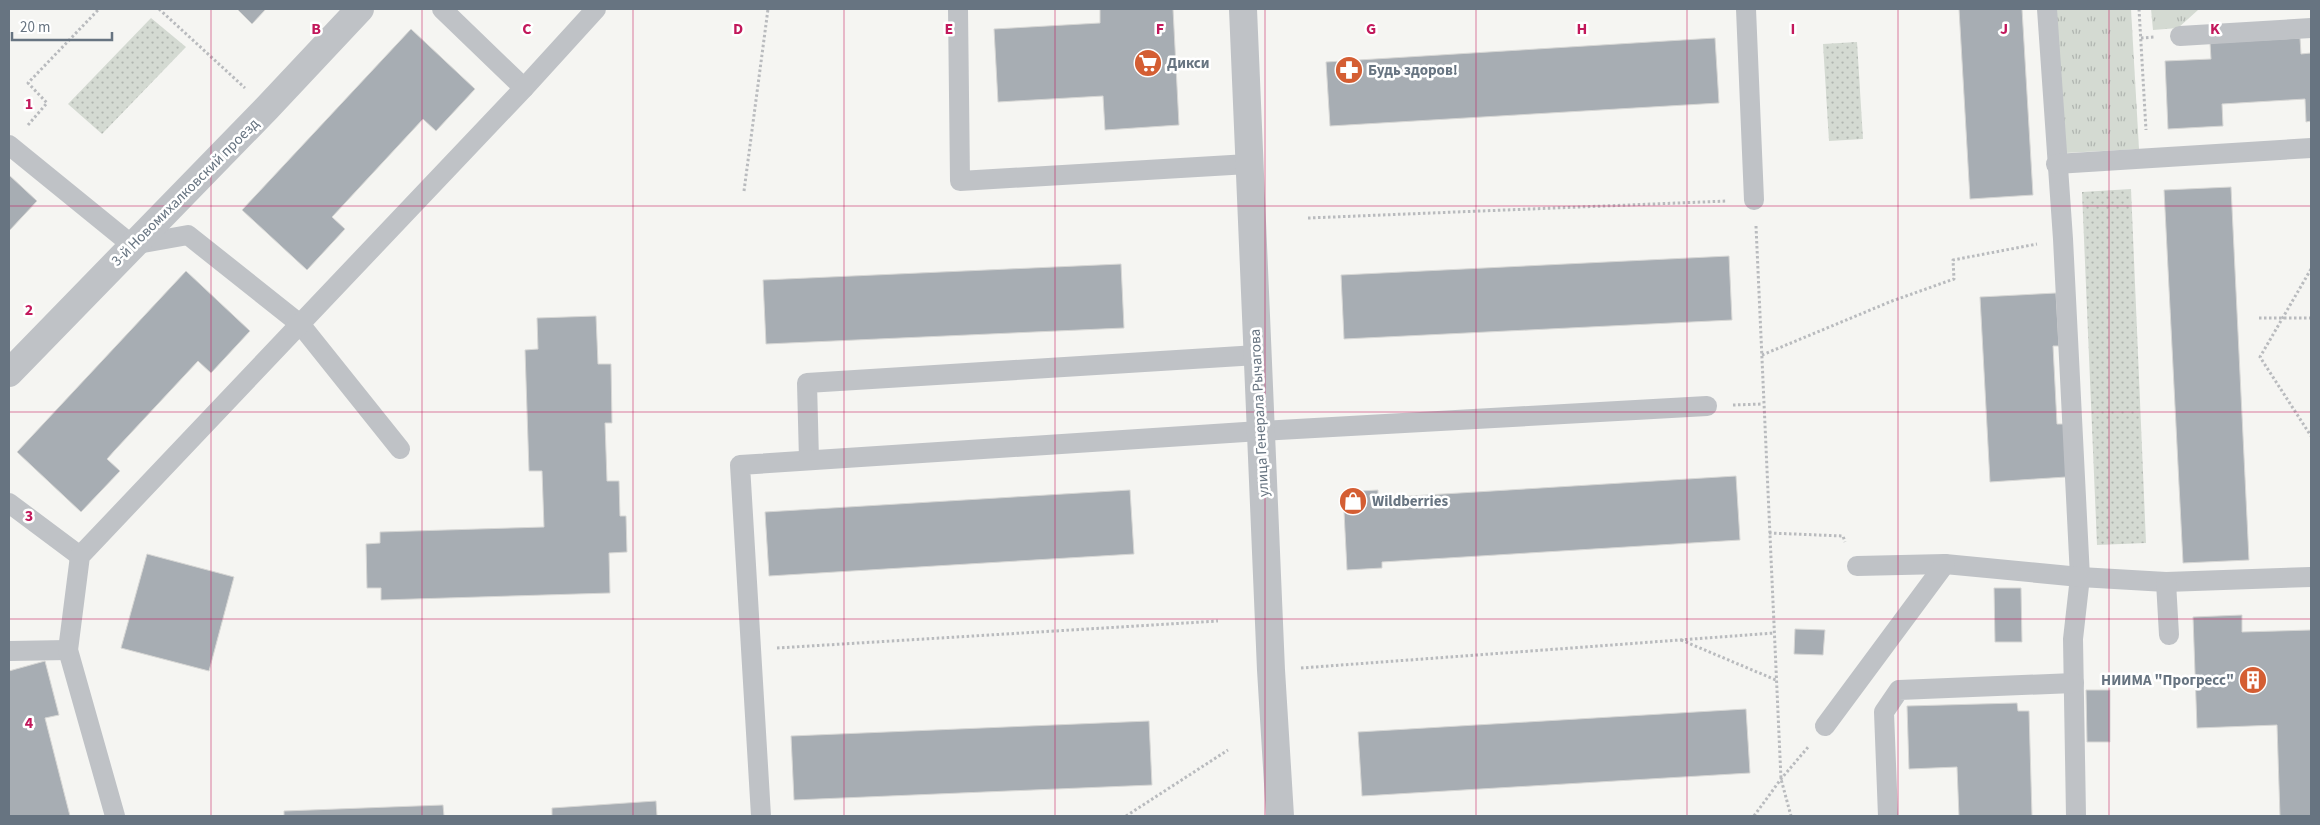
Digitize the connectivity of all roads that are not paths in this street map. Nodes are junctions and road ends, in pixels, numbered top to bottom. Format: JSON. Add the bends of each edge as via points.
{"nodes":[{"id":1,"x":360,"y":9,"type":"edge"},
{"id":2,"x":442,"y":9,"type":"edge"},
{"id":3,"x":596,"y":9,"type":"edge"},
{"id":4,"x":958,"y":9,"type":"edge"},
{"id":5,"x":1243,"y":9,"type":"edge"},
{"id":6,"x":1746,"y":9,"type":"edge"},
{"id":7,"x":2048,"y":9,"type":"edge"},
{"id":8,"x":2311,"y":28,"type":"edge"},
{"id":9,"x":2180,"y":36,"type":"dead end"},
{"id":10,"x":524,"y":88,"type":"junction"},
{"id":11,"x":9,"y":145,"type":"edge"},
{"id":12,"x":2311,"y":148,"type":"edge"},
{"id":13,"x":1248,"y":164,"type":"junction"},
{"id":14,"x":2056,"y":164,"type":"junction"},
{"id":15,"x":1754,"y":200,"type":"road end"},
{"id":16,"x":132,"y":245,"type":"junction"},
{"id":17,"x":300,"y":324,"type":"junction"},
{"id":18,"x":1257,"y":355,"type":"junction"},
{"id":19,"x":9,"y":373,"type":"edge"},
{"id":20,"x":1707,"y":406,"type":"dead end"},
{"id":21,"x":1260,"y":431,"type":"junction"},
{"id":22,"x":400,"y":449,"type":"dead end"},
{"id":23,"x":809,"y":460,"type":"junction"},
{"id":24,"x":9,"y":503,"type":"edge"},
{"id":25,"x":80,"y":556,"type":"junction"},
{"id":26,"x":1945,"y":564,"type":"junction"},
{"id":27,"x":1857,"y":566,"type":"road end"},
{"id":28,"x":2311,"y":576,"type":"edge"},
{"id":29,"x":2080,"y":577,"type":"junction"},
{"id":30,"x":2166,"y":582,"type":"junction"},
{"id":31,"x":2169,"y":635,"type":"dead end"},
{"id":32,"x":68,"y":650,"type":"junction"},
{"id":33,"x":9,"y":651,"type":"edge"},
{"id":34,"x":2074,"y":683,"type":"junction"},
{"id":35,"x":1825,"y":726,"type":"road end"},
{"id":36,"x":115,"y":816,"type":"edge"},
{"id":37,"x":761,"y":816,"type":"edge"},
{"id":38,"x":1280,"y":816,"type":"edge"},
{"id":39,"x":1888,"y":816,"type":"edge"},
{"id":40,"x":2076,"y":816,"type":"edge"}],
"edges":[{"from":1,"to":16,"type":"street","name":"3-й Новомихалковский проезд"},
{"from":2,"to":10,"type":"lane"},
{"from":3,"to":10,"type":"lane"},
{"from":4,"to":13,"type":"lane","via":[[960,181]]},
{"from":5,"to":13,"type":"street","name":"улица Генерала Рычагова"},
{"from":6,"to":15,"type":"lane"},
{"from":7,"to":14,"type":"lane"},
{"from":8,"to":9,"type":"lane"},
{"from":10,"to":17,"type":"lane"},
{"from":11,"to":16,"type":"lane"},
{"from":12,"to":14,"type":"lane"},
{"from":13,"to":18,"type":"street","name":"улица Генерала Рычагова"},
{"from":14,"to":29,"type":"lane"},
{"from":16,"to":17,"type":"lane","via":[[188,235]]},
{"from":16,"to":19,"type":"street","name":"3-й Новомихалковский проезд"},
{"from":17,"to":22,"type":"lane"},
{"from":17,"to":25,"type":"lane"},
{"from":18,"to":21,"type":"street","name":"улица Генерала Рычагова"},
{"from":18,"to":23,"type":"lane","via":[[807,383]]},
{"from":20,"to":21,"type":"lane"},
{"from":21,"to":23,"type":"lane"},
{"from":21,"to":38,"type":"street","name":"улица Генерала Рычагова"},
{"from":23,"to":37,"type":"lane","via":[[740,465]]},
{"from":24,"to":25,"type":"lane"},
{"from":25,"to":32,"type":"lane"},
{"from":26,"to":27,"type":"lane"},
{"from":26,"to":29,"type":"lane"},
{"from":26,"to":35,"type":"lane"},
{"from":28,"to":30,"type":"lane"},
{"from":29,"to":30,"type":"lane"},
{"from":29,"to":34,"type":"lane","via":[[2073,640]]},
{"from":30,"to":31,"type":"lane"},
{"from":32,"to":33,"type":"lane"},
{"from":32,"to":36,"type":"lane"},
{"from":34,"to":39,"type":"lane","via":[[1899,690],[1884,712]]},
{"from":34,"to":40,"type":"lane"}]}
